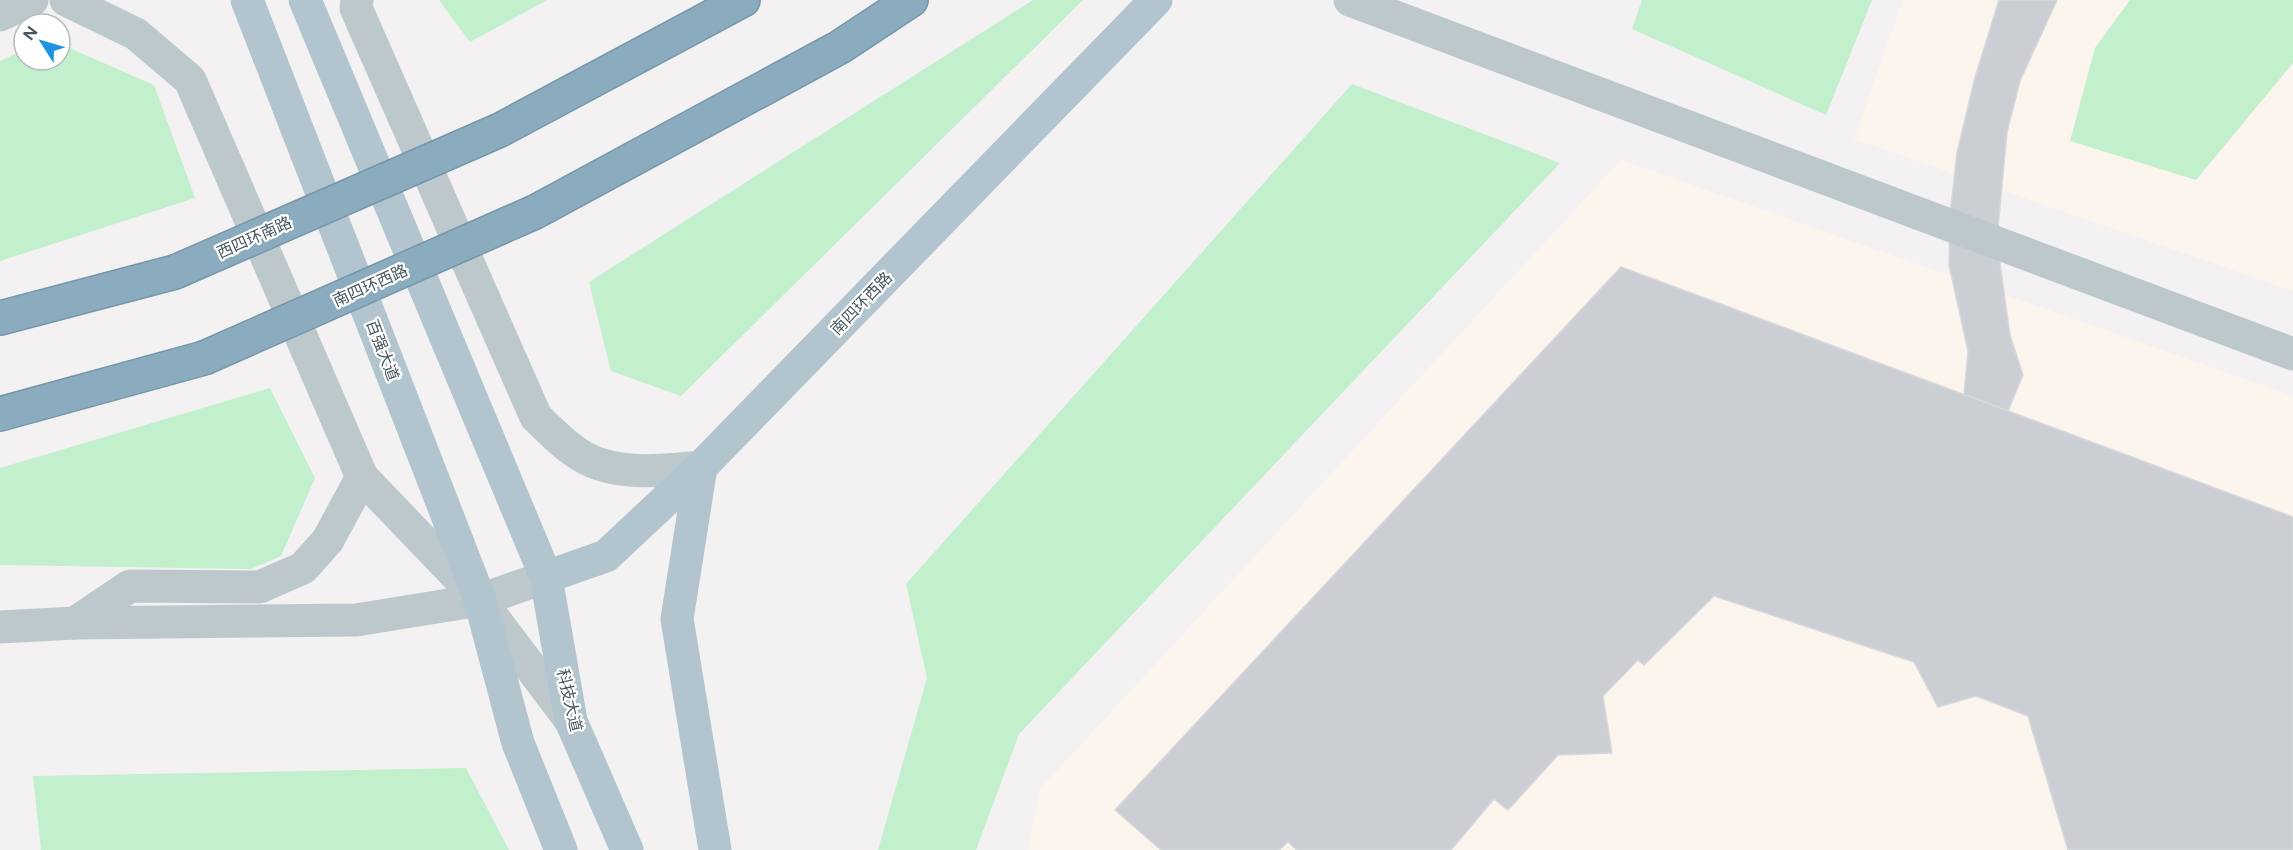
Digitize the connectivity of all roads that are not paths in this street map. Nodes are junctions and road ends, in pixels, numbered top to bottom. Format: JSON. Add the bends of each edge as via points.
{"nodes":[{"id":1,"x":32,"y":0,"type":"edge"},
{"id":2,"x":66,"y":0,"type":"edge"},
{"id":3,"x":248,"y":0,"type":"edge"},
{"id":4,"x":305,"y":0,"type":"edge"},
{"id":5,"x":357,"y":0,"type":"edge"},
{"id":6,"x":743,"y":0,"type":"edge"},
{"id":7,"x":911,"y":0,"type":"edge"},
{"id":8,"x":1156,"y":0,"type":"edge"},
{"id":9,"x":1350,"y":0,"type":"edge"},
{"id":10,"x":0,"y":15,"type":"edge"},
{"id":11,"x":0,"y":318,"type":"edge"},
{"id":12,"x":2293,"y":354,"type":"edge"},
{"id":13,"x":0,"y":414,"type":"edge"},
{"id":14,"x":701,"y":467,"type":"junction"},
{"id":15,"x":362,"y":477,"type":"junction"},
{"id":16,"x":546,"y":578,"type":"junction"},
{"id":17,"x":480,"y":600,"type":"junction"},
{"id":18,"x":75,"y":623,"type":"junction"},
{"id":19,"x":0,"y":627,"type":"edge"},
{"id":20,"x":571,"y":721,"type":"junction"},
{"id":21,"x":561,"y":850,"type":"edge"},
{"id":22,"x":627,"y":850,"type":"edge"},
{"id":23,"x":715,"y":850,"type":"edge"}],
"edges":[{"from":1,"to":10,"type":"street"},
{"from":2,"to":15,"type":"street","via":[[136,34],[190,80]]},
{"from":3,"to":17,"type":"main road","name":"百强大道"},
{"from":4,"to":16,"type":"main road"},
{"from":5,"to":14,"type":"street","via":[[356,8],[536,417],[564,444],[598,464],[649,472]]},
{"from":6,"to":11,"type":"highway","name":"西四环南路","bridge":true,"via":[[500,130],[174,272]]},
{"from":7,"to":13,"type":"highway","name":"南四环西路","bridge":true,"via":[[840,46],[535,212],[204,358]]},
{"from":8,"to":14,"type":"main road","name":"南四环西路"},
{"from":9,"to":12,"type":"street"},
{"from":14,"to":16,"type":"main road","name":"南四环西路","via":[[606,556]]},
{"from":14,"to":23,"type":"main road","via":[[677,618]]},
{"from":15,"to":17,"type":"street"},
{"from":15,"to":18,"type":"street","via":[[328,540],[303,568],[260,587],[130,586]]},
{"from":16,"to":17,"type":"street"},
{"from":16,"to":20,"type":"main road","name":"科技大道"},
{"from":17,"to":18,"type":"street","via":[[356,620]]},
{"from":17,"to":20,"type":"street"},
{"from":17,"to":21,"type":"main road","via":[[518,743]]},
{"from":18,"to":19,"type":"street"},
{"from":20,"to":22,"type":"main road","name":"科技大道"}]}
